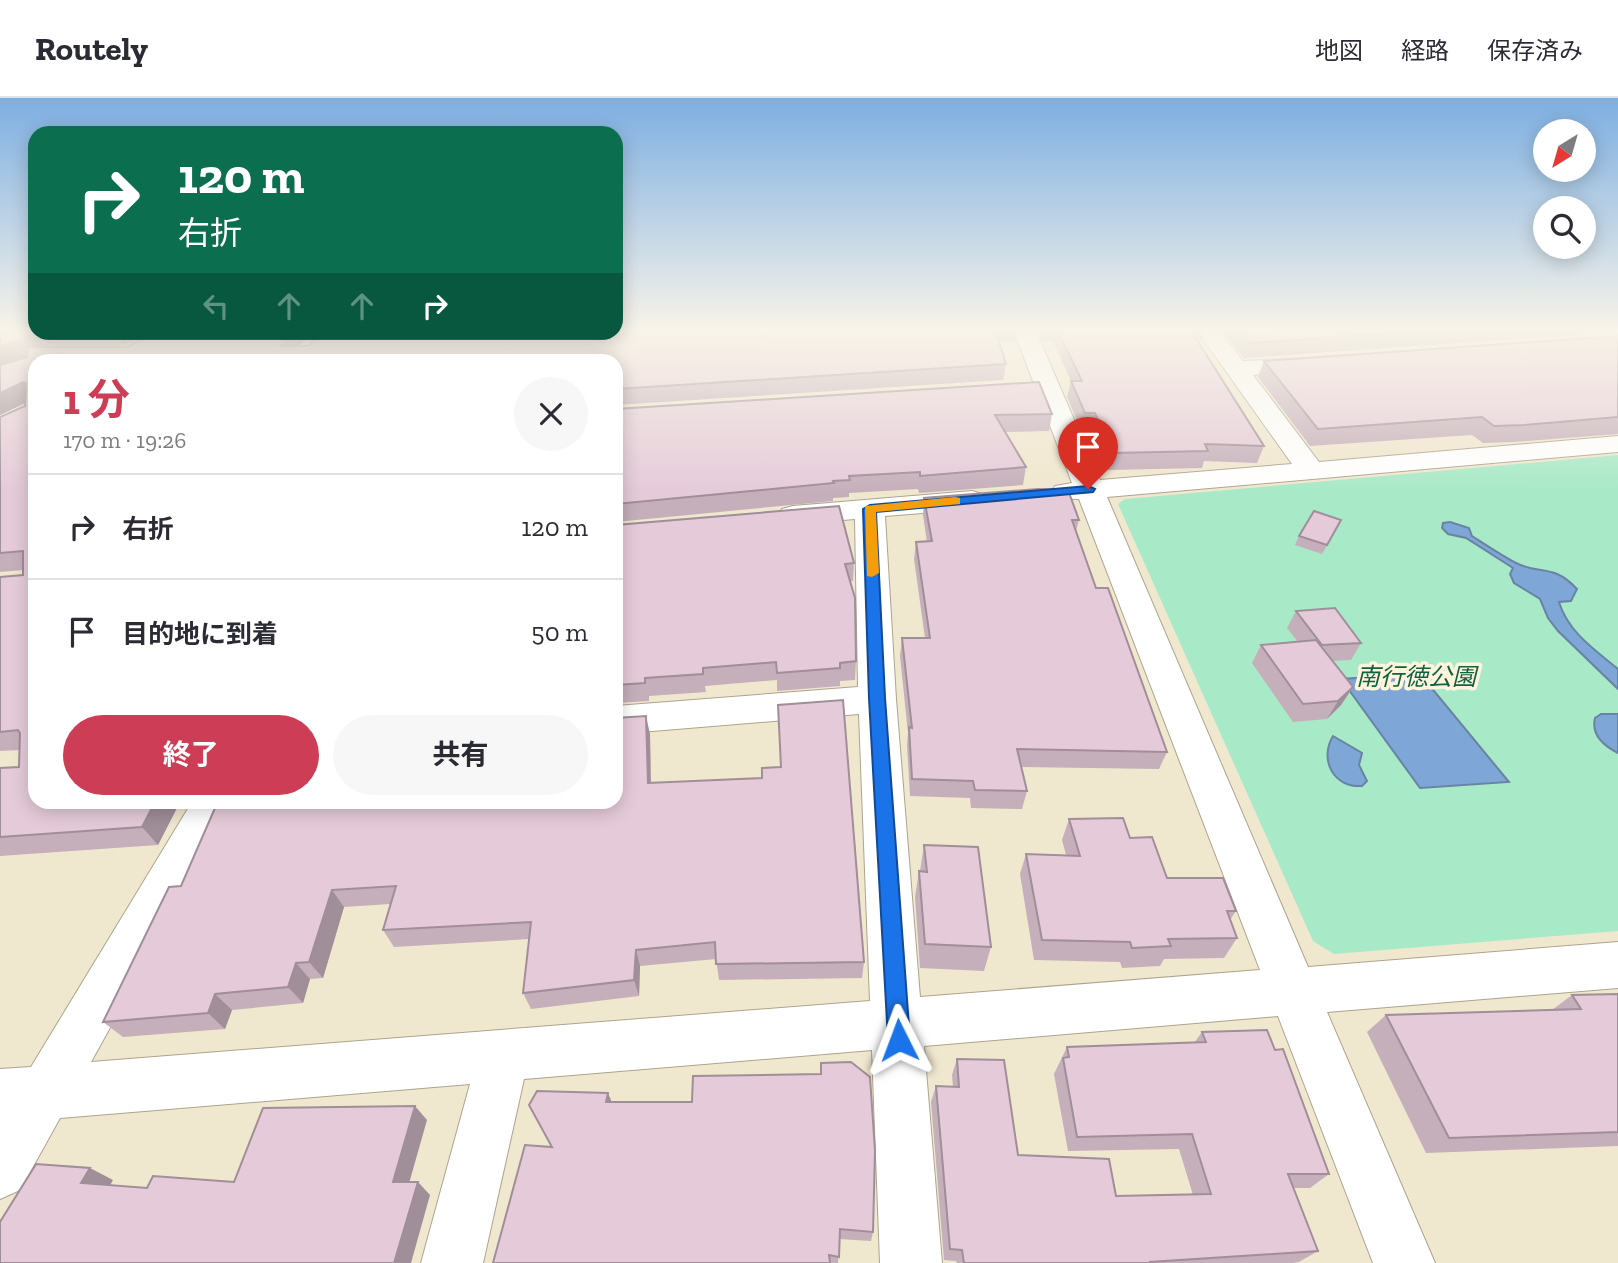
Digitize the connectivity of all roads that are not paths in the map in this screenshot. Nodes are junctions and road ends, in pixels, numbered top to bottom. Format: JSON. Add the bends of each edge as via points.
{"nodes":[{"id":1,"x":1031,"y":383,"type":"edge"},
{"id":2,"x":1247,"y":383,"type":"edge"},
{"id":3,"x":1618,"y":444,"type":"edge"},
{"id":4,"x":1311,"y":470,"type":"junction"},
{"id":5,"x":1088,"y":489,"type":"junction"},
{"id":6,"x":1042,"y":494,"type":"edge"},
{"id":7,"x":1002,"y":497,"type":"edge"},
{"id":8,"x":870,"y":509,"type":"junction"},
{"id":9,"x":763,"y":518,"type":"edge"},
{"id":10,"x":877,"y":698,"type":"junction"},
{"id":11,"x":623,"y":719,"type":"edge"},
{"id":12,"x":209,"y":809,"type":"edge"},
{"id":13,"x":1618,"y":965,"type":"edge"},
{"id":14,"x":1294,"y":992,"type":"junction"},
{"id":15,"x":898,"y":1025,"type":"junction"},
{"id":16,"x":504,"y":1054,"type":"junction"},
{"id":17,"x":23,"y":1094,"type":"edge"},
{"id":18,"x":0,"y":1170,"type":"edge"},
{"id":19,"x":452,"y":1263,"type":"edge"},
{"id":20,"x":911,"y":1263,"type":"edge"},
{"id":21,"x":1404,"y":1263,"type":"edge"}],
"edges":[{"from":1,"to":5,"type":"street"},
{"from":2,"to":4,"type":"street"},
{"from":3,"to":4,"type":"street"},
{"from":4,"to":5,"type":"street"},
{"from":5,"to":6,"type":"street"},
{"from":5,"to":14,"type":"street"},
{"from":7,"to":8,"type":"street"},
{"from":8,"to":9,"type":"street"},
{"from":8,"to":10,"type":"street"},
{"from":10,"to":11,"type":"street"},
{"from":10,"to":15,"type":"street"},
{"from":12,"to":17,"type":"street"},
{"from":13,"to":14,"type":"street"},
{"from":14,"to":15,"type":"street"},
{"from":14,"to":21,"type":"street"},
{"from":15,"to":16,"type":"street"},
{"from":15,"to":20,"type":"street"},
{"from":16,"to":17,"type":"street"},
{"from":16,"to":19,"type":"street"},
{"from":17,"to":18,"type":"street"}]}
